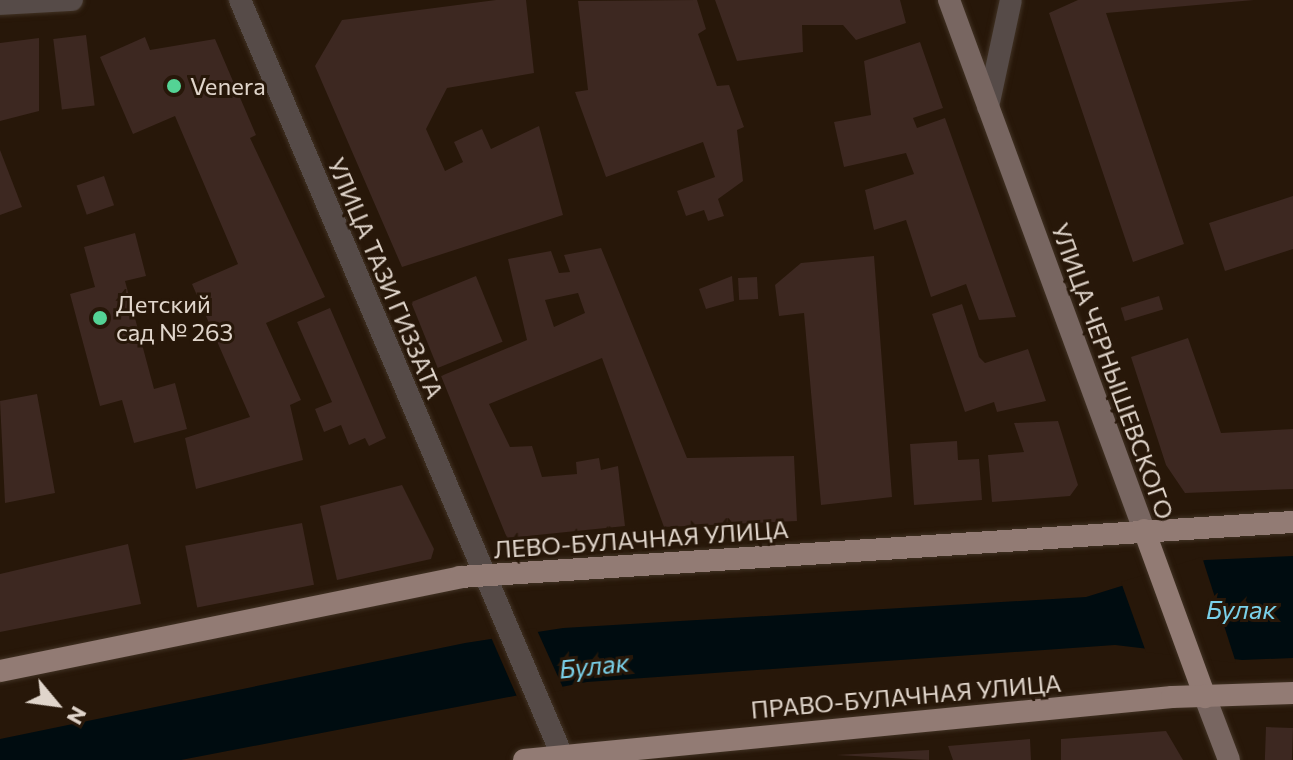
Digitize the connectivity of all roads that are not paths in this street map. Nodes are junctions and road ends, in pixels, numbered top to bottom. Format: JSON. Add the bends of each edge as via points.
{"nodes":[{"id":1,"x":72,"y":0,"type":"edge"},
{"id":2,"x":240,"y":0,"type":"edge"},
{"id":3,"x":949,"y":0,"type":"edge"},
{"id":4,"x":1011,"y":0,"type":"edge"},
{"id":5,"x":0,"y":4,"type":"edge"},
{"id":6,"x":988,"y":107,"type":"junction"},
{"id":7,"x":1293,"y":522,"type":"edge"},
{"id":8,"x":1144,"y":530,"type":"junction"},
{"id":9,"x":486,"y":575,"type":"junction"},
{"id":10,"x":0,"y":671,"type":"edge"},
{"id":11,"x":1293,"y":693,"type":"edge"},
{"id":12,"x":1205,"y":697,"type":"junction"},
{"id":13,"x":562,"y":756,"type":"edge"},
{"id":14,"x":524,"y":760,"type":"edge"},
{"id":15,"x":1229,"y":760,"type":"edge"}],
"edges":[{"from":1,"to":5,"type":"street"},
{"from":2,"to":9,"type":"street","name":"УЛИЦА ТАЗИ ГИЗЗАТА"},
{"from":3,"to":6,"type":"main road","name":"УЛИЦА ЧЕРНЫШЕВСКОГО"},
{"from":4,"to":6,"type":"street"},
{"from":6,"to":8,"type":"main road","name":"УЛИЦА ЧЕРНЫШЕВСКОГО"},
{"from":7,"to":8,"type":"main road","name":"ЛЕВО-БУЛАЧНАЯ УЛИЦА"},
{"from":8,"to":9,"type":"main road","name":"ЛЕВО-БУЛАЧНАЯ УЛИЦА"},
{"from":8,"to":12,"type":"main road","name":"УЛИЦА ЧЕРНЫШЕВСКОГО"},
{"from":9,"to":10,"type":"main road","name":"ЛЕВО-БУЛАЧНАЯ УЛИЦА"},
{"from":9,"to":13,"type":"street","name":"УЛИЦА ТАЗИ ГИЗЗАТА"},
{"from":11,"to":12,"type":"main road","name":"ПРАВО-БУЛАЧНАЯ УЛИЦА"},
{"from":12,"to":13,"type":"main road","name":"ПРАВО-БУЛАЧНАЯ УЛИЦА"},
{"from":12,"to":15,"type":"main road","name":"УЛИЦА ЧЕРНЫШЕВСКОГО"},
{"from":13,"to":14,"type":"main road","name":"ПРАВО-БУЛАЧНАЯ УЛИЦА"}]}
